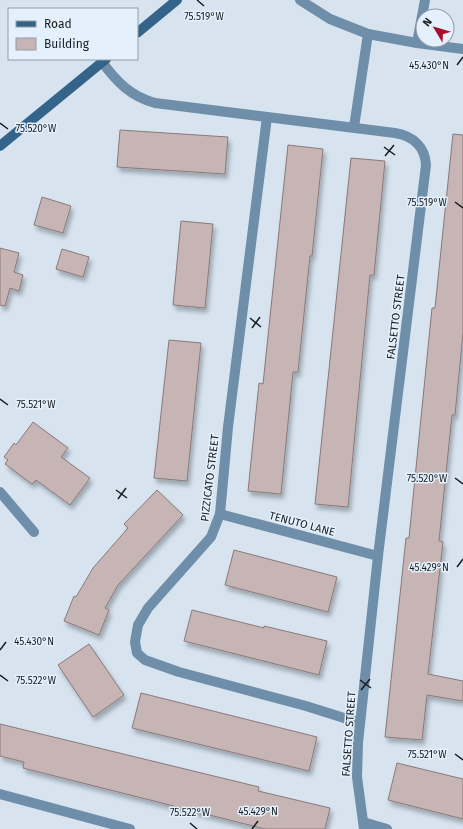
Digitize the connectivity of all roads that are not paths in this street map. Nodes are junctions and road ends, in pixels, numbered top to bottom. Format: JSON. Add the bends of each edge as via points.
{"nodes":[{"id":1,"x":177,"y":0,"type":"edge"},
{"id":2,"x":300,"y":0,"type":"edge"},
{"id":3,"x":138,"y":32,"type":"edge"},
{"id":4,"x":368,"y":34,"type":"junction"},
{"id":5,"x":415,"y":44,"type":"edge"},
{"id":6,"x":104,"y":60,"type":"edge"},
{"id":7,"x":267,"y":117,"type":"junction"},
{"id":8,"x":354,"y":127,"type":"junction"},
{"id":9,"x":0,"y":146,"type":"edge"},
{"id":10,"x":0,"y":492,"type":"edge"},
{"id":11,"x":220,"y":514,"type":"junction"},
{"id":12,"x":34,"y":532,"type":"dead end"},
{"id":13,"x":378,"y":556,"type":"junction"},
{"id":14,"x":360,"y":723,"type":"junction"},
{"id":15,"x":0,"y":794,"type":"edge"},
{"id":16,"x":363,"y":826,"type":"edge"},
{"id":17,"x":130,"y":829,"type":"edge"},
{"id":18,"x":386,"y":829,"type":"edge"}],
"edges":[{"from":1,"to":3,"type":"main road"},
{"from":2,"to":4,"type":"street","via":[[330,18]]},
{"from":4,"to":5,"type":"street"},
{"from":4,"to":8,"type":"street"},
{"from":6,"to":7,"type":"street","name":"FALSETTO STREET","via":[[127,90],[145,100]]},
{"from":6,"to":9,"type":"main road"},
{"from":7,"to":8,"type":"street","name":"FALSETTO STREET"},
{"from":7,"to":11,"type":"street","name":"PIZZICATO STREET","via":[[228,427]]},
{"from":8,"to":13,"type":"street","name":"FALSETTO STREET","via":[[407,136],[424,151],[426,165]]},
{"from":10,"to":12,"type":"street"},
{"from":11,"to":13,"type":"street","name":"TENUTO LANE"},
{"from":11,"to":14,"type":"street","name":"PIZZICATO STREET","via":[[212,537],[148,608],[138,624],[134,642],[137,653],[145,660],[179,672]]},
{"from":13,"to":14,"type":"street","name":"FALSETTO STREET"},
{"from":14,"to":16,"type":"street","name":"FALSETTO STREET","via":[[357,777]]},
{"from":15,"to":17,"type":"street"},
{"from":16,"to":18,"type":"street"}]}
